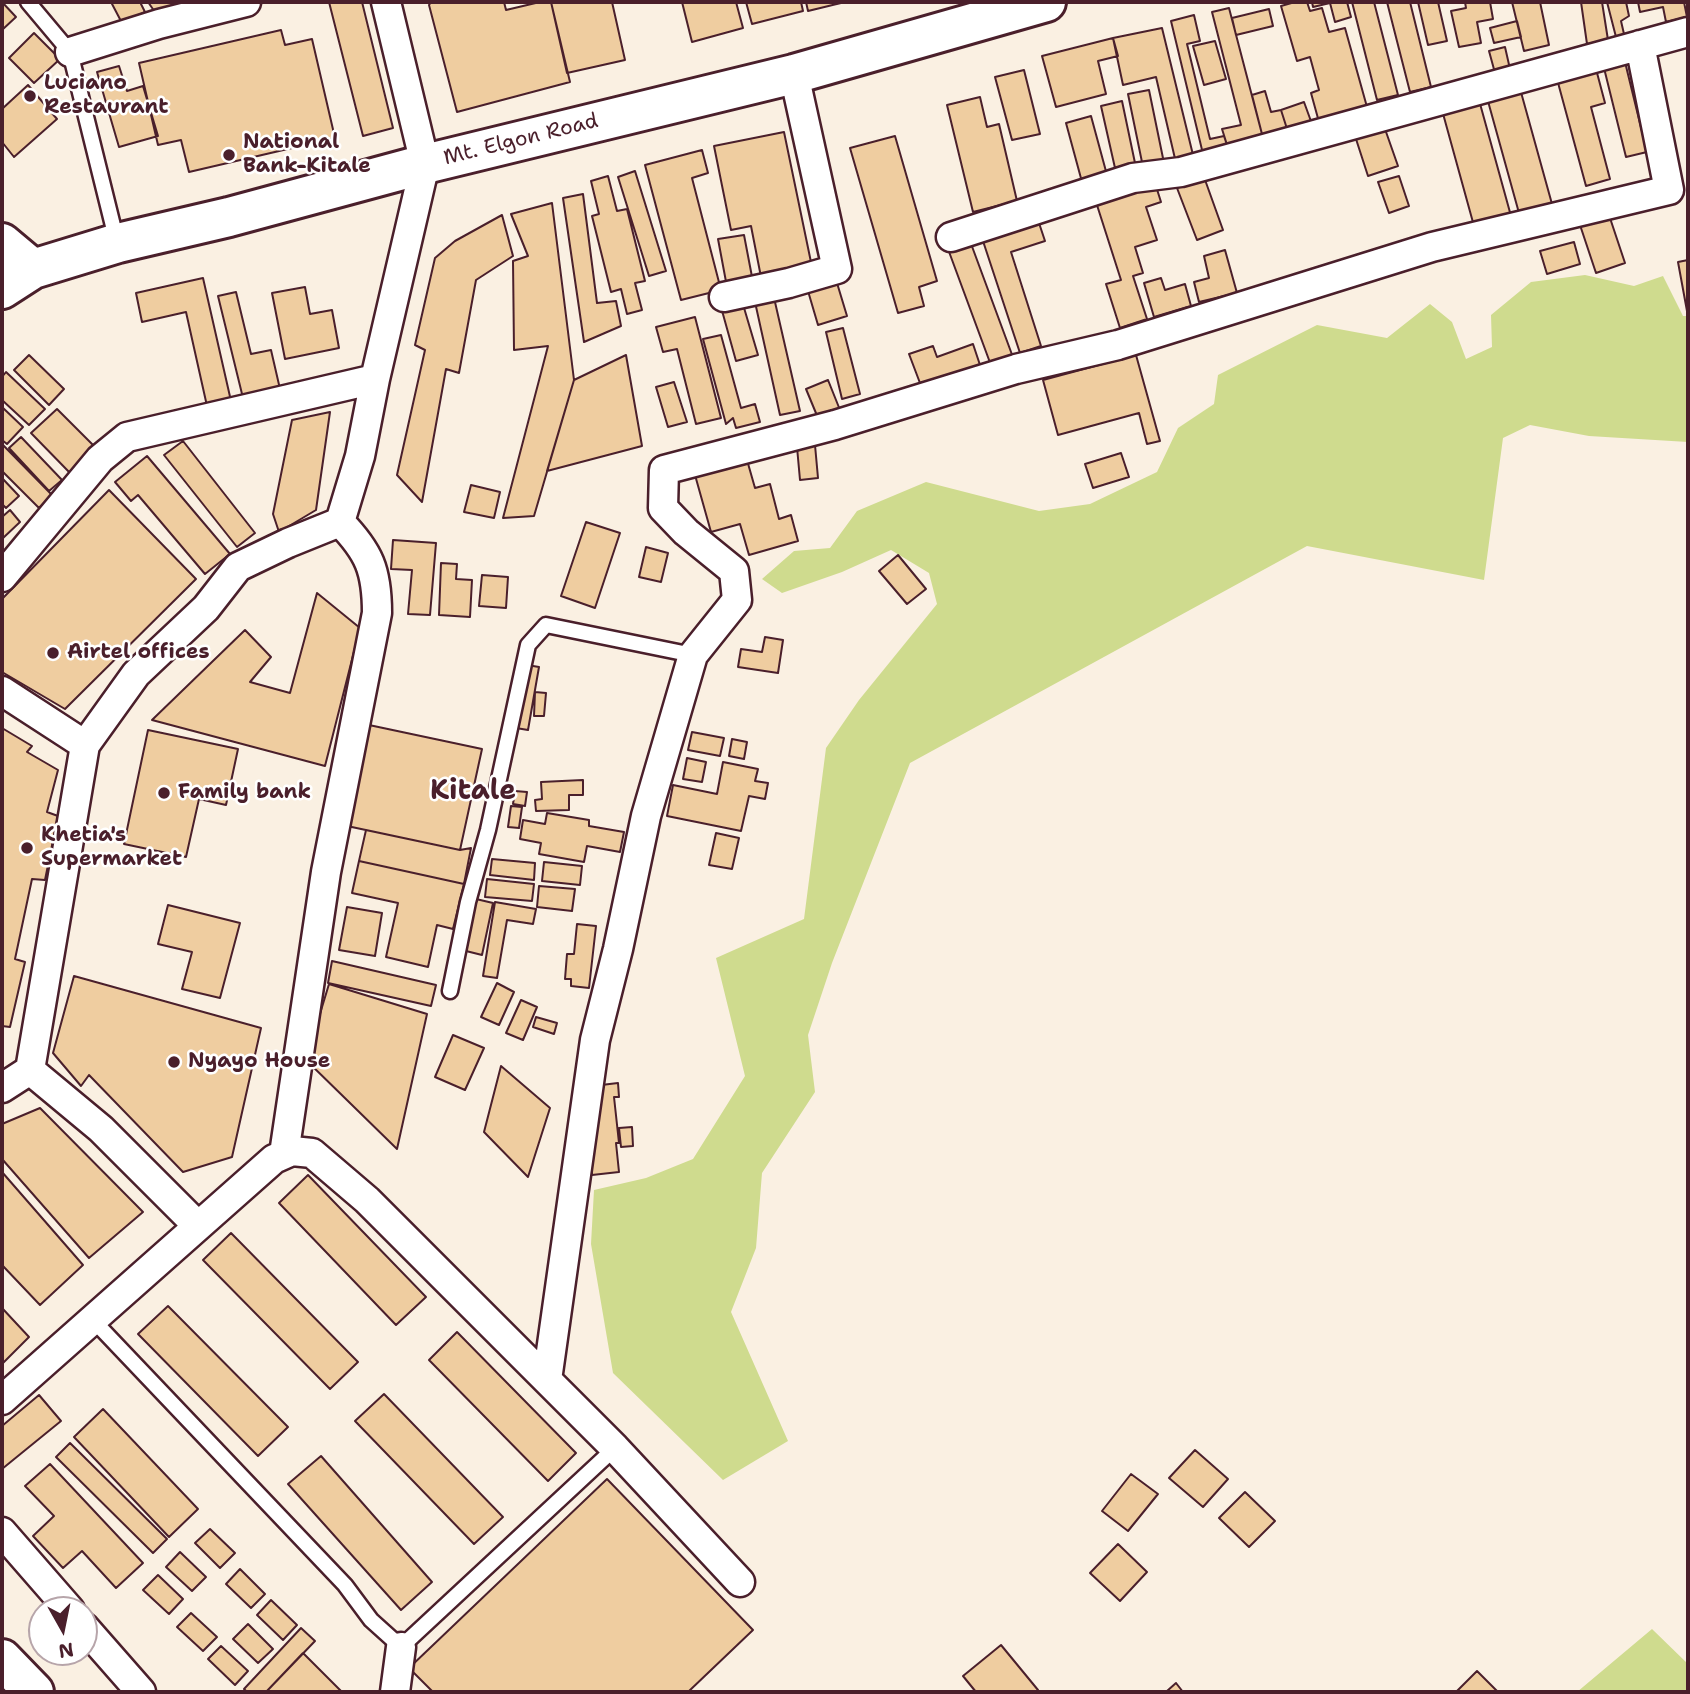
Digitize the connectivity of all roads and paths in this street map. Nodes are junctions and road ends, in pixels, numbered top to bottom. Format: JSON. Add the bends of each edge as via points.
{"nodes":[{"id":1,"x":28,"y":2,"type":"edge"},
{"id":2,"x":246,"y":2,"type":"edge"},
{"id":3,"x":386,"y":2,"type":"edge"},
{"id":4,"x":1046,"y":2,"type":"edge"},
{"id":5,"x":1688,"y":32,"type":"edge"},
{"id":6,"x":1640,"y":45,"type":"junction"},
{"id":7,"x":70,"y":52,"type":"junction"},
{"id":8,"x":794,"y":74,"type":"junction"},
{"id":9,"x":425,"y":164,"type":"junction"},
{"id":10,"x":951,"y":237,"type":"dead end"},
{"id":11,"x":2,"y":243,"type":"edge"},
{"id":12,"x":118,"y":243,"type":"junction"},
{"id":13,"x":17,"y":279,"type":"edge"},
{"id":14,"x":724,"y":297,"type":"dead end"},
{"id":15,"x":374,"y":379,"type":"junction"},
{"id":16,"x":340,"y":522,"type":"junction"},
{"id":17,"x":2,"y":577,"type":"edge"},
{"id":18,"x":692,"y":655,"type":"junction"},
{"id":19,"x":2,"y":691,"type":"edge"},
{"id":20,"x":85,"y":745,"type":"junction"},
{"id":21,"x":450,"y":991,"type":"dead end"},
{"id":22,"x":30,"y":1070,"type":"junction"},
{"id":23,"x":2,"y":1087,"type":"edge"},
{"id":24,"x":284,"y":1154,"type":"junction"},
{"id":25,"x":198,"y":1226,"type":"junction"},
{"id":26,"x":93,"y":1320,"type":"junction"},
{"id":27,"x":547,"y":1380,"type":"junction"},
{"id":28,"x":2,"y":1400,"type":"edge"},
{"id":29,"x":615,"y":1448,"type":"junction"},
{"id":30,"x":2,"y":1532,"type":"edge"},
{"id":31,"x":740,"y":1582,"type":"dead end"},
{"id":32,"x":58,"y":1596,"type":"edge"},
{"id":33,"x":98,"y":1643,"type":"edge"},
{"id":34,"x":401,"y":1647,"type":"junction"},
{"id":35,"x":2,"y":1659,"type":"edge"},
{"id":36,"x":34,"y":1692,"type":"edge"},
{"id":37,"x":141,"y":1692,"type":"edge"},
{"id":38,"x":395,"y":1692,"type":"edge"}],
"edges":[{"from":1,"to":7,"type":"lane"},
{"from":2,"to":7,"type":"street"},
{"from":3,"to":9,"type":"street"},
{"from":4,"to":8,"type":"main road","name":"Mt. Elgon Road"},
{"from":5,"to":6,"type":"street"},
{"from":6,"to":10,"type":"street","via":[[1181,173],[1133,178]]},
{"from":6,"to":18,"type":"street","via":[[1669,190],[1432,247],[1118,345],[1016,369],[835,425],[664,470],[663,508],[734,571],[737,600]]},
{"from":7,"to":12,"type":"lane"},
{"from":8,"to":9,"type":"main road","name":"Mt. Elgon Road"},
{"from":8,"to":14,"type":"street","via":[[837,269]]},
{"from":9,"to":12,"type":"main road","name":"Mt. Elgon Road"},
{"from":9,"to":15,"type":"street"},
{"from":11,"to":13,"type":"main road"},
{"from":12,"to":13,"type":"main road","name":"Mt. Elgon Road"},
{"from":15,"to":16,"type":"street","via":[[360,456]]},
{"from":15,"to":17,"type":"street","via":[[127,436],[100,459]]},
{"from":16,"to":20,"type":"street","via":[[238,566],[206,608],[136,674]]},
{"from":16,"to":24,"type":"street","via":[[358,540],[368,560],[377,584],[377,612],[326,872]]},
{"from":18,"to":21,"type":"lane","via":[[547,625],[528,645]]},
{"from":18,"to":27,"type":"street","via":[[646,816],[595,1040]]},
{"from":19,"to":20,"type":"street"},
{"from":20,"to":22,"type":"street"},
{"from":22,"to":23,"type":"street"},
{"from":22,"to":25,"type":"street","via":[[101,1129]]},
{"from":24,"to":25,"type":"street"},
{"from":24,"to":27,"type":"street","via":[[312,1153],[367,1200]]},
{"from":25,"to":26,"type":"street"},
{"from":26,"to":28,"type":"street"},
{"from":26,"to":34,"type":"lane"},
{"from":27,"to":29,"type":"street"},
{"from":29,"to":31,"type":"street"},
{"from":29,"to":34,"type":"lane"},
{"from":30,"to":32,"type":"street"},
{"from":33,"to":37,"type":"street"},
{"from":34,"to":38,"type":"street"},
{"from":35,"to":36,"type":"main road"}]}
